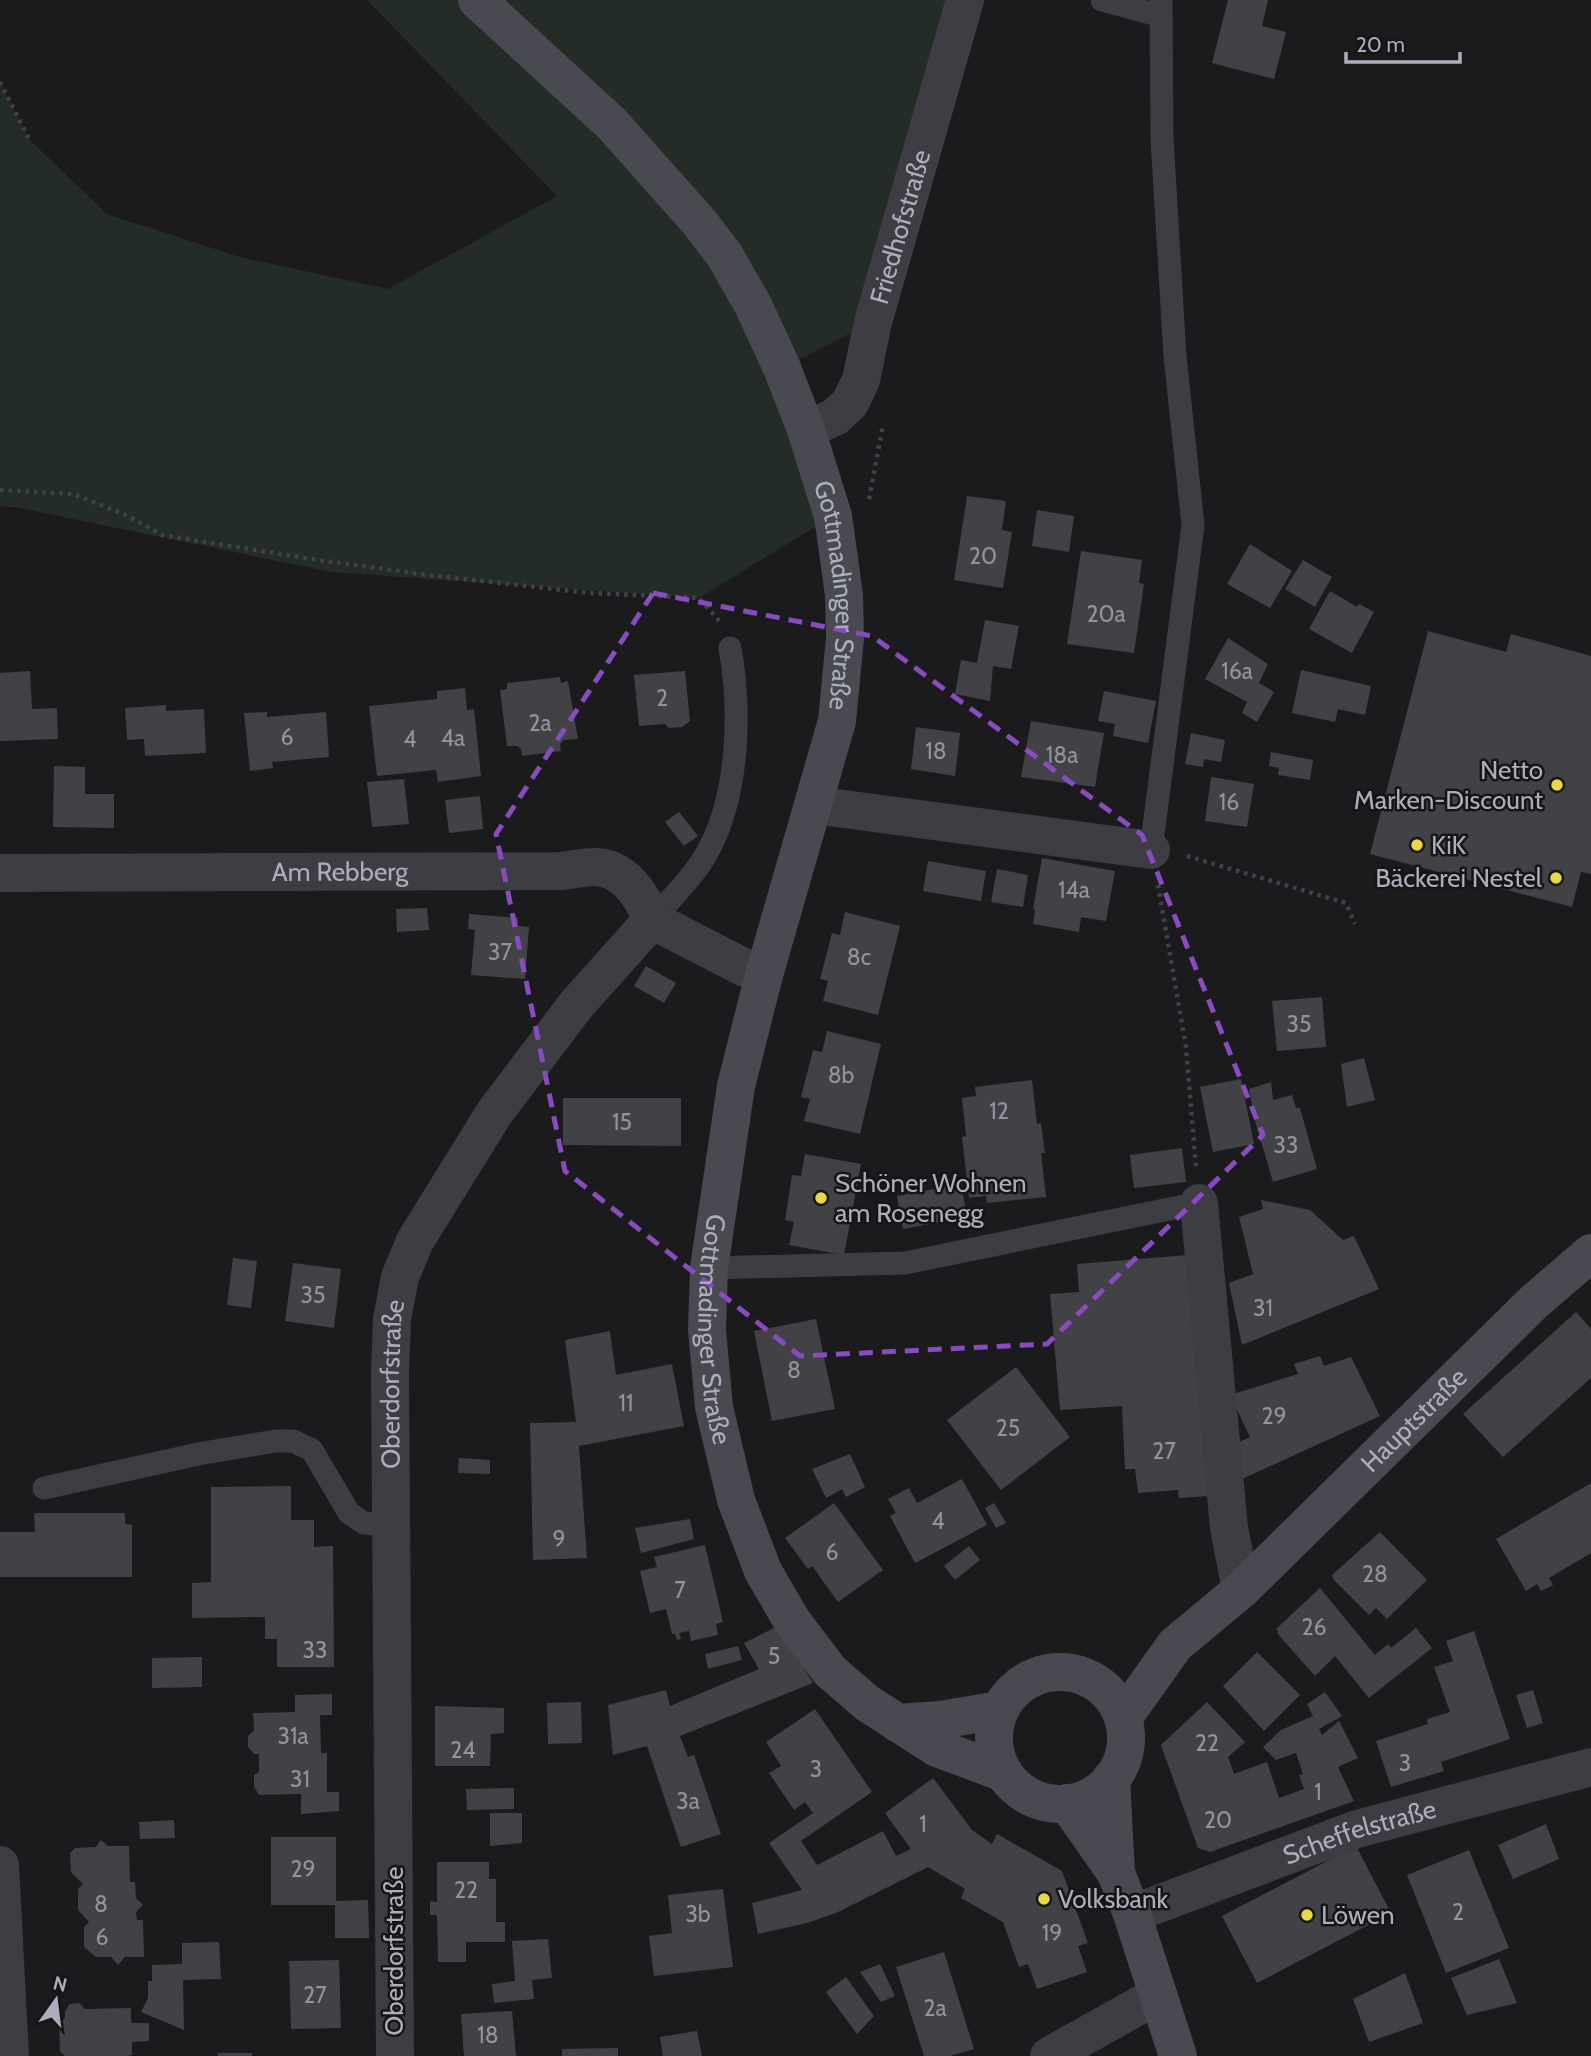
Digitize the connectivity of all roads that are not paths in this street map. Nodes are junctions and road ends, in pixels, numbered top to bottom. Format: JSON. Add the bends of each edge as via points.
{"nodes":[{"id":1,"x":477,"y":0,"type":"edge"},
{"id":2,"x":965,"y":0,"type":"edge"},
{"id":3,"x":1102,"y":0,"type":"edge"},
{"id":4,"x":1161,"y":8,"type":"edge"},
{"id":5,"x":806,"y":430,"type":"junction"},
{"id":6,"x":730,"y":648,"type":"dead end"},
{"id":7,"x":814,"y":805,"type":"junction"},
{"id":8,"x":1151,"y":850,"type":"joint"},
{"id":9,"x":0,"y":873,"type":"edge"},
{"id":10,"x":652,"y":920,"type":"junction"},
{"id":11,"x":764,"y":975,"type":"junction"},
{"id":12,"x":1199,"y":1203,"type":"joint"},
{"id":13,"x":1591,"y":1253,"type":"edge"},
{"id":14,"x":709,"y":1268,"type":"junction"},
{"id":15,"x":44,"y":1488,"type":"dead end"},
{"id":16,"x":391,"y":1524,"type":"junction"},
{"id":17,"x":1241,"y":1590,"type":"junction"},
{"id":18,"x":1175,"y":1645,"type":"junction"},
{"id":19,"x":1095,"y":1682,"type":"junction"},
{"id":20,"x":1000,"y":1710,"type":"junction"},
{"id":21,"x":1123,"y":1718,"type":"junction"},
{"id":22,"x":897,"y":1723,"type":"junction"},
{"id":23,"x":1591,"y":1767,"type":"edge"},
{"id":24,"x":1004,"y":1773,"type":"junction"},
{"id":25,"x":1111,"y":1779,"type":"junction"},
{"id":26,"x":1067,"y":1803,"type":"junction"},
{"id":27,"x":0,"y":1865,"type":"edge"},
{"id":28,"x":1116,"y":1873,"type":"junction"},
{"id":29,"x":1132,"y":1914,"type":"junction"},
{"id":30,"x":1158,"y":1995,"type":"junction"},
{"id":31,"x":10,"y":2056,"type":"edge"},
{"id":32,"x":395,"y":2056,"type":"edge"},
{"id":33,"x":1049,"y":2056,"type":"edge"},
{"id":34,"x":1178,"y":2056,"type":"edge"}],
"edges":[{"from":1,"to":5,"type":"main road","name":"Gottmadinger Straße","via":[[612,124],[700,223],[753,305]]},
{"from":2,"to":5,"type":"street","name":"Friedhofstraße","via":[[873,322],[861,380],[850,404],[835,417]]},
{"from":3,"to":4,"type":"lane"},
{"from":4,"to":8,"type":"lane","via":[[1162,139],[1174,342],[1193,525]]},
{"from":5,"to":7,"type":"main road","name":"Gottmadinger Straße","via":[[833,516],[845,638],[836,721]]},
{"from":6,"to":10,"type":"lane","via":[[737,683],[733,759],[721,823],[709,850]]},
{"from":7,"to":8,"type":"street"},
{"from":7,"to":11,"type":"main road","name":"Gottmadinger Straße"},
{"from":9,"to":10,"type":"street","name":"Am Rebberg","via":[[561,871],[597,867],[628,881],[641,895]]},
{"from":10,"to":11,"type":"street"},
{"from":10,"to":16,"type":"street","name":"Oberdorfstraße","via":[[576,1004],[495,1112],[415,1241],[400,1277],[392,1319]]},
{"from":11,"to":14,"type":"main road","name":"Gottmadinger Straße","via":[[736,1086]]},
{"from":12,"to":14,"type":"lane","via":[[905,1263]]},
{"from":12,"to":17,"type":"street","via":[[1229,1528]]},
{"from":13,"to":17,"type":"main road","name":"Hauptstraße","via":[[1535,1301]]},
{"from":14,"to":22,"type":"main road","name":"Gottmadinger Straße","via":[[707,1330],[715,1408],[736,1500],[762,1571],[830,1671]]},
{"from":15,"to":16,"type":"lane","via":[[203,1453],[293,1441],[312,1450],[349,1513],[364,1523]]},
{"from":16,"to":32,"type":"street","name":"Oberdorfstraße"},
{"from":17,"to":18,"type":"main road","name":"Hauptstraße"},
{"from":18,"to":19,"type":"main road","name":"Hauptstraße"},
{"from":18,"to":21,"type":"main road","name":"Hauptstraße"},
{"from":19,"to":20,"type":"main road","via":[[1065,1672],[1033,1677],[1020,1685]]},
{"from":19,"to":21,"type":"main road","via":[[1112,1698]]},
{"from":20,"to":22,"type":"main road"},
{"from":20,"to":24,"type":"main road","via":[[994,1742]]},
{"from":21,"to":25,"type":"main road","via":[[1126,1744]]},
{"from":22,"to":24,"type":"main road","name":"Gottmadinger Straße","via":[[937,1748]]},
{"from":23,"to":29,"type":"street","name":"Scheffelstraße","via":[[1357,1829]]},
{"from":24,"to":26,"type":"main road","via":[[1025,1794]]},
{"from":25,"to":26,"type":"main road","via":[[1091,1795]]},
{"from":25,"to":28,"type":"main road"},
{"from":26,"to":28,"type":"main road"},
{"from":27,"to":31,"type":"street"},
{"from":28,"to":29,"type":"main road"},
{"from":29,"to":30,"type":"main road"},
{"from":30,"to":33,"type":"street"},
{"from":30,"to":34,"type":"main road"}]}
